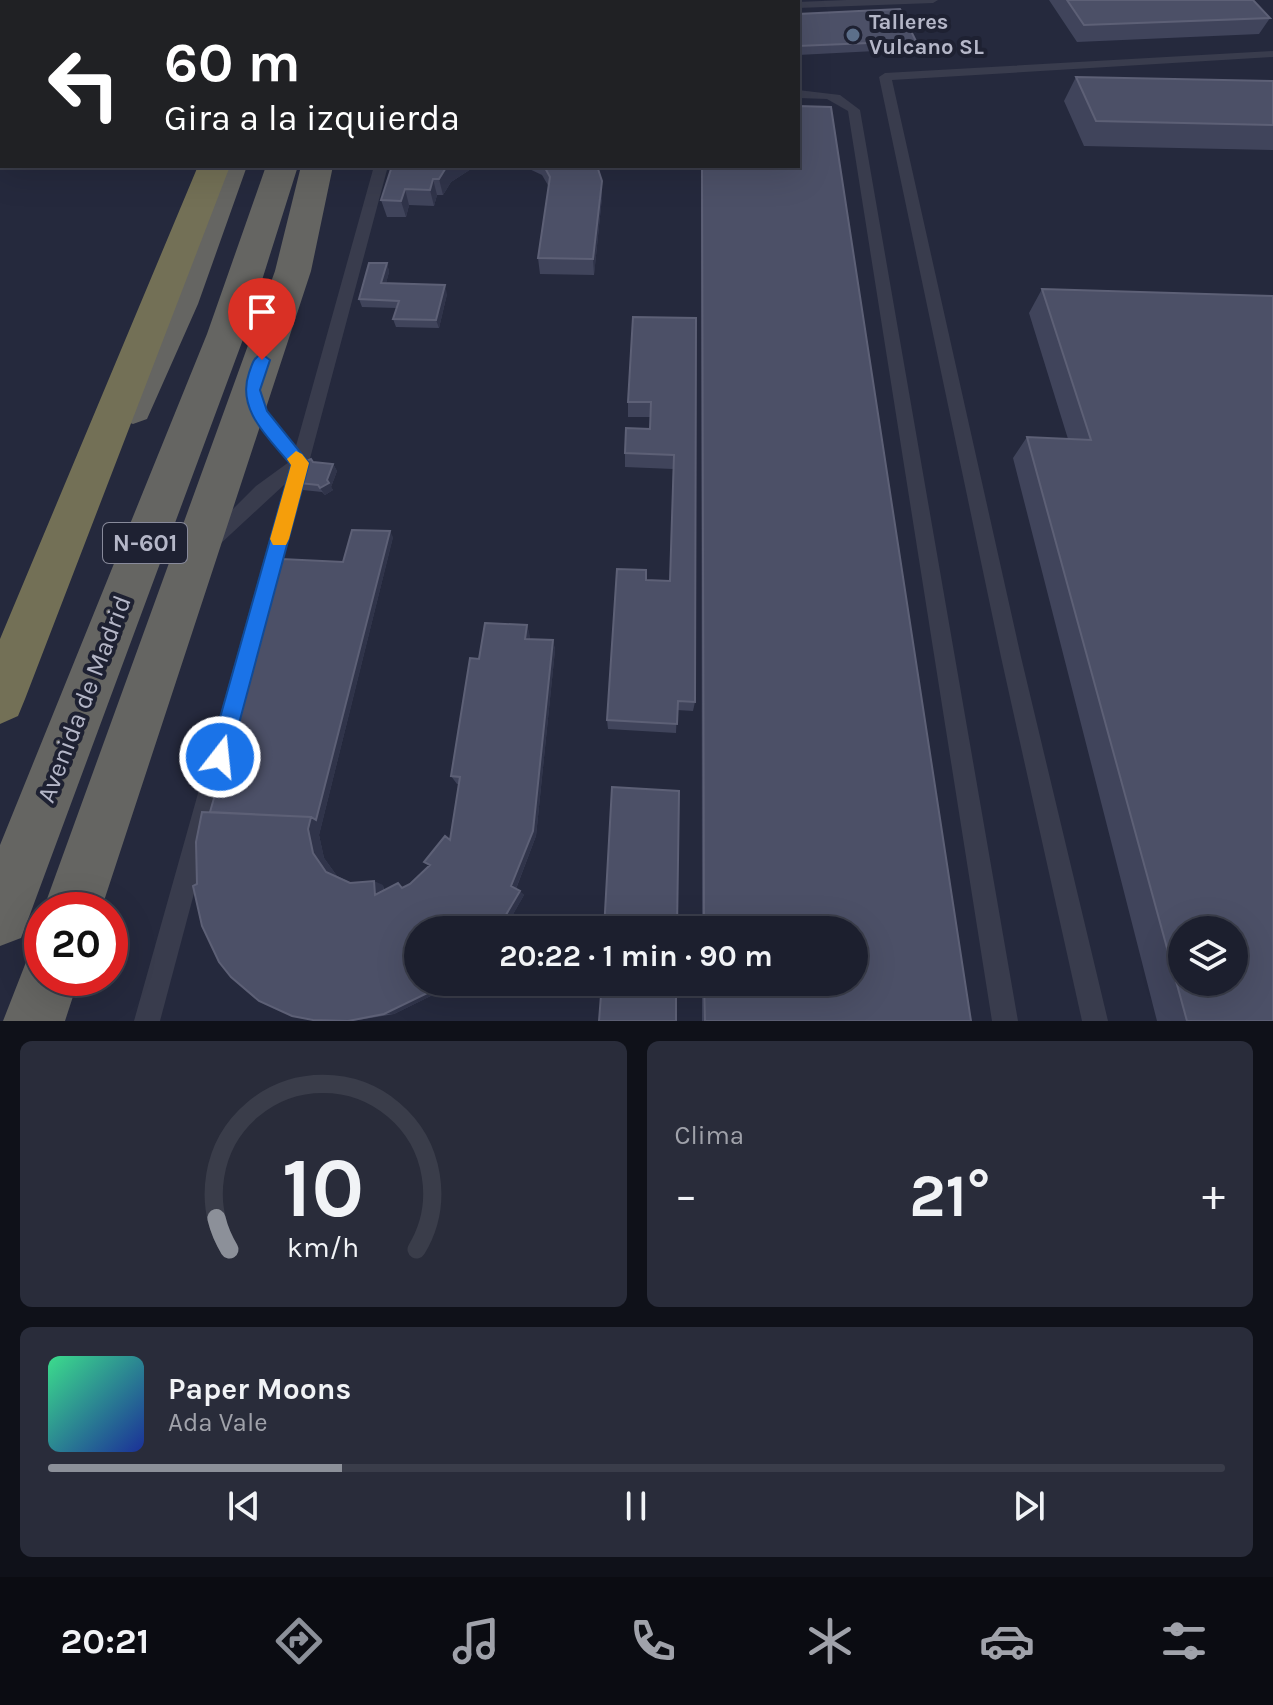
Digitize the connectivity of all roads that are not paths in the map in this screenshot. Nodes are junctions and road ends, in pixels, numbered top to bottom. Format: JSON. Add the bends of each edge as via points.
{"nodes":[{"id":1,"x":933,"y":0,"type":"edge"},
{"id":2,"x":800,"y":5,"type":"edge"},
{"id":3,"x":1273,"y":54,"type":"edge"},
{"id":4,"x":800,"y":94,"type":"edge"},
{"id":5,"x":213,"y":168,"type":"edge"},
{"id":6,"x":230,"y":168,"type":"edge"},
{"id":7,"x":281,"y":168,"type":"edge"},
{"id":8,"x":317,"y":168,"type":"edge"},
{"id":9,"x":380,"y":168,"type":"edge"},
{"id":10,"x":252,"y":390,"type":"junction"},
{"id":11,"x":300,"y":463,"type":"junction"},
{"id":12,"x":194,"y":556,"type":"junction"},
{"id":13,"x":0,"y":699,"type":"edge"},
{"id":14,"x":78,"y":892,"type":"edge"},
{"id":15,"x":0,"y":917,"type":"edge"},
{"id":16,"x":43,"y":996,"type":"edge"},
{"id":17,"x":34,"y":1021,"type":"edge"},
{"id":18,"x":147,"y":1021,"type":"edge"},
{"id":19,"x":1005,"y":1021,"type":"edge"},
{"id":20,"x":1095,"y":1021,"type":"edge"}],
"edges":[{"from":1,"to":2,"type":"lane"},
{"from":3,"to":20,"type":"lane","via":[[885,77]]},
{"from":4,"to":19,"type":"lane","via":[[827,95],[854,110]]},
{"from":5,"to":13,"type":"highway"},
{"from":6,"to":13,"type":"highway","number":"N-601","via":[[180,304]]},
{"from":7,"to":15,"type":"highway","name":"Avenida de Madrid","number":"N-601","via":[[226,334]]},
{"from":8,"to":10,"type":"highway","via":[[293,271]]},
{"from":9,"to":11,"type":"lane"},
{"from":10,"to":11,"type":"lane","via":[[259,414]]},
{"from":10,"to":12,"type":"highway"},
{"from":11,"to":12,"type":"lane","via":[[262,491]]},
{"from":11,"to":18,"type":"lane"},
{"from":12,"to":14,"type":"highway"},
{"from":16,"to":17,"type":"highway"}]}
